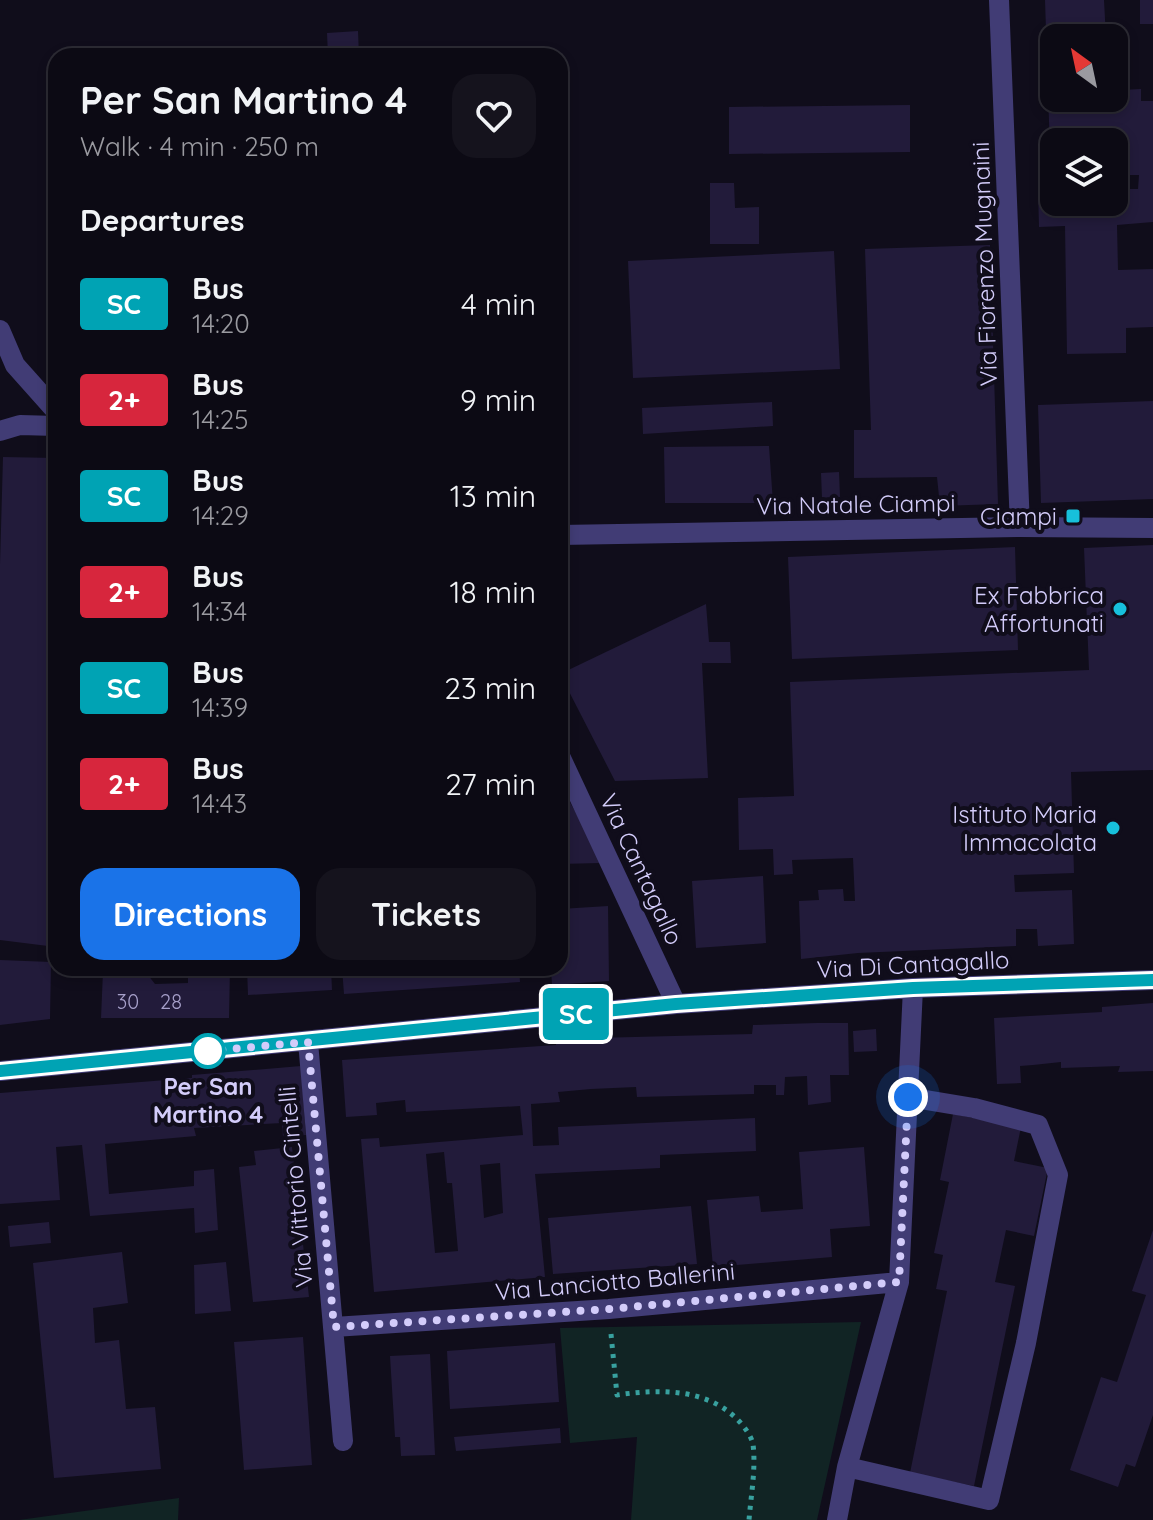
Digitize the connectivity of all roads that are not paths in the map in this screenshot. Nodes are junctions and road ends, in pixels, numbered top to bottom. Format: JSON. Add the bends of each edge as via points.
{"nodes":[{"id":1,"x":999,"y":0,"type":"edge"},
{"id":2,"x":0,"y":330,"type":"edge"},
{"id":3,"x":48,"y":402,"type":"edge"},
{"id":4,"x":48,"y":426,"type":"edge"},
{"id":5,"x":0,"y":431,"type":"edge"},
{"id":6,"x":1020,"y":527,"type":"junction"},
{"id":7,"x":1153,"y":528,"type":"edge"},
{"id":8,"x":568,"y":535,"type":"edge"},
{"id":9,"x":568,"y":773,"type":"edge"},
{"id":10,"x":1153,"y":980,"type":"edge"},
{"id":11,"x":913,"y":988,"type":"junction"},
{"id":12,"x":676,"y":1004,"type":"junction"},
{"id":13,"x":308,"y":1042,"type":"junction"},
{"id":14,"x":0,"y":1071,"type":"edge"},
{"id":15,"x":908,"y":1097,"type":"junction"},
{"id":16,"x":899,"y":1282,"type":"junction"},
{"id":17,"x":334,"y":1327,"type":"junction"},
{"id":18,"x":343,"y":1441,"type":"dead end"},
{"id":19,"x":847,"y":1467,"type":"junction"},
{"id":20,"x":837,"y":1520,"type":"edge"}],
"edges":[{"from":1,"to":6,"type":"street","name":"Via Fiorenzo Mugnaini"},
{"from":2,"to":3,"type":"street","via":[[15,365]]},
{"from":4,"to":5,"type":"street"},
{"from":6,"to":7,"type":"street","name":"Via Natale Ciampi"},
{"from":6,"to":8,"type":"street","name":"Via Natale Ciampi"},
{"from":9,"to":12,"type":"street","name":"Via Cantagallo"},
{"from":10,"to":11,"type":"street","name":"Via Di Cantagallo"},
{"from":11,"to":12,"type":"street","name":"Via Di Cantagallo"},
{"from":11,"to":15,"type":"street"},
{"from":12,"to":13,"type":"street","name":"Via Di Cantagallo"},
{"from":13,"to":14,"type":"street","name":"Via Di Cantagallo"},
{"from":13,"to":17,"type":"street","name":"Via Vittorio Cintelli"},
{"from":15,"to":16,"type":"street"},
{"from":15,"to":19,"type":"street","via":[[1038,1125],[1058,1175],[989,1500]]},
{"from":16,"to":17,"type":"street","name":"Via Lanciotto Ballerini"},
{"from":16,"to":19,"type":"street"},
{"from":17,"to":18,"type":"street","name":"Via Vittorio Cintelli"},
{"from":19,"to":20,"type":"street"}]}
